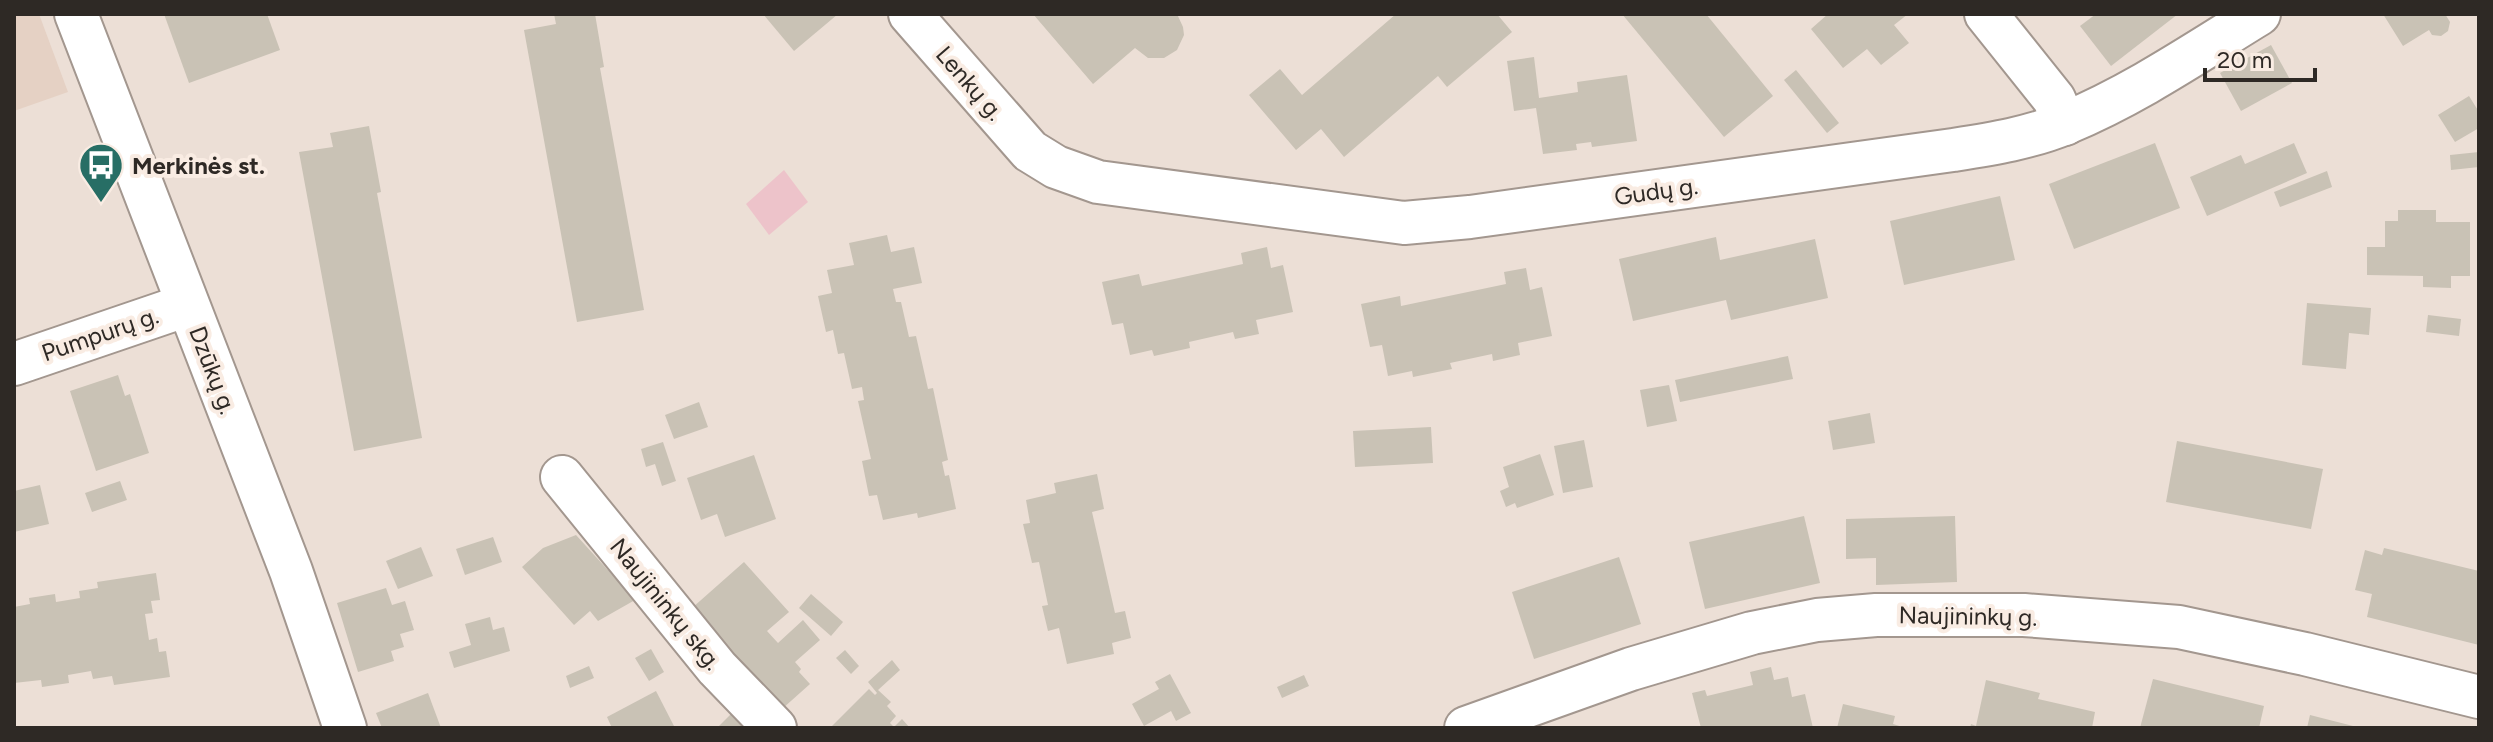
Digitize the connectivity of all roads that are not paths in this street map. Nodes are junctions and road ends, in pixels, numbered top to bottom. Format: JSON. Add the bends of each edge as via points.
{"nodes":[{"id":1,"x":76,"y":14,"type":"edge"},
{"id":2,"x":910,"y":14,"type":"edge"},
{"id":3,"x":1986,"y":14,"type":"edge"},
{"id":4,"x":2259,"y":14,"type":"edge"},
{"id":5,"x":2065,"y":124,"type":"junction"},
{"id":6,"x":1030,"y":151,"type":"joint"},
{"id":7,"x":187,"y":305,"type":"junction"},
{"id":8,"x":14,"y":364,"type":"edge"},
{"id":9,"x":562,"y":477,"type":"dead end"},
{"id":10,"x":2479,"y":697,"type":"edge"},
{"id":11,"x":345,"y":728,"type":"edge"},
{"id":12,"x":775,"y":728,"type":"edge"},
{"id":13,"x":1466,"y":728,"type":"edge"}],
"edges":[{"from":1,"to":7,"type":"street","name":"Dzūkų g."},
{"from":2,"to":6,"type":"street","name":"Lenkų g."},
{"from":3,"to":5,"type":"street","via":[[2054,99]]},
{"from":4,"to":5,"type":"street","name":"Gudų g."},
{"from":5,"to":6,"type":"street","name":"Gudų g.","via":[[2019,139],[1953,150],[1404,223],[1098,182]]},
{"from":7,"to":8,"type":"street","name":"Pumpurų g."},
{"from":7,"to":11,"type":"street","name":"Dzūkų g.","via":[[291,571]]},
{"from":9,"to":12,"type":"street","name":"Naujininkų skg.","via":[[717,668]]},
{"from":10,"to":13,"type":"street","name":"Naujininkų g.","via":[[2179,627],[2024,615],[1876,615],[1752,633]]}]}
